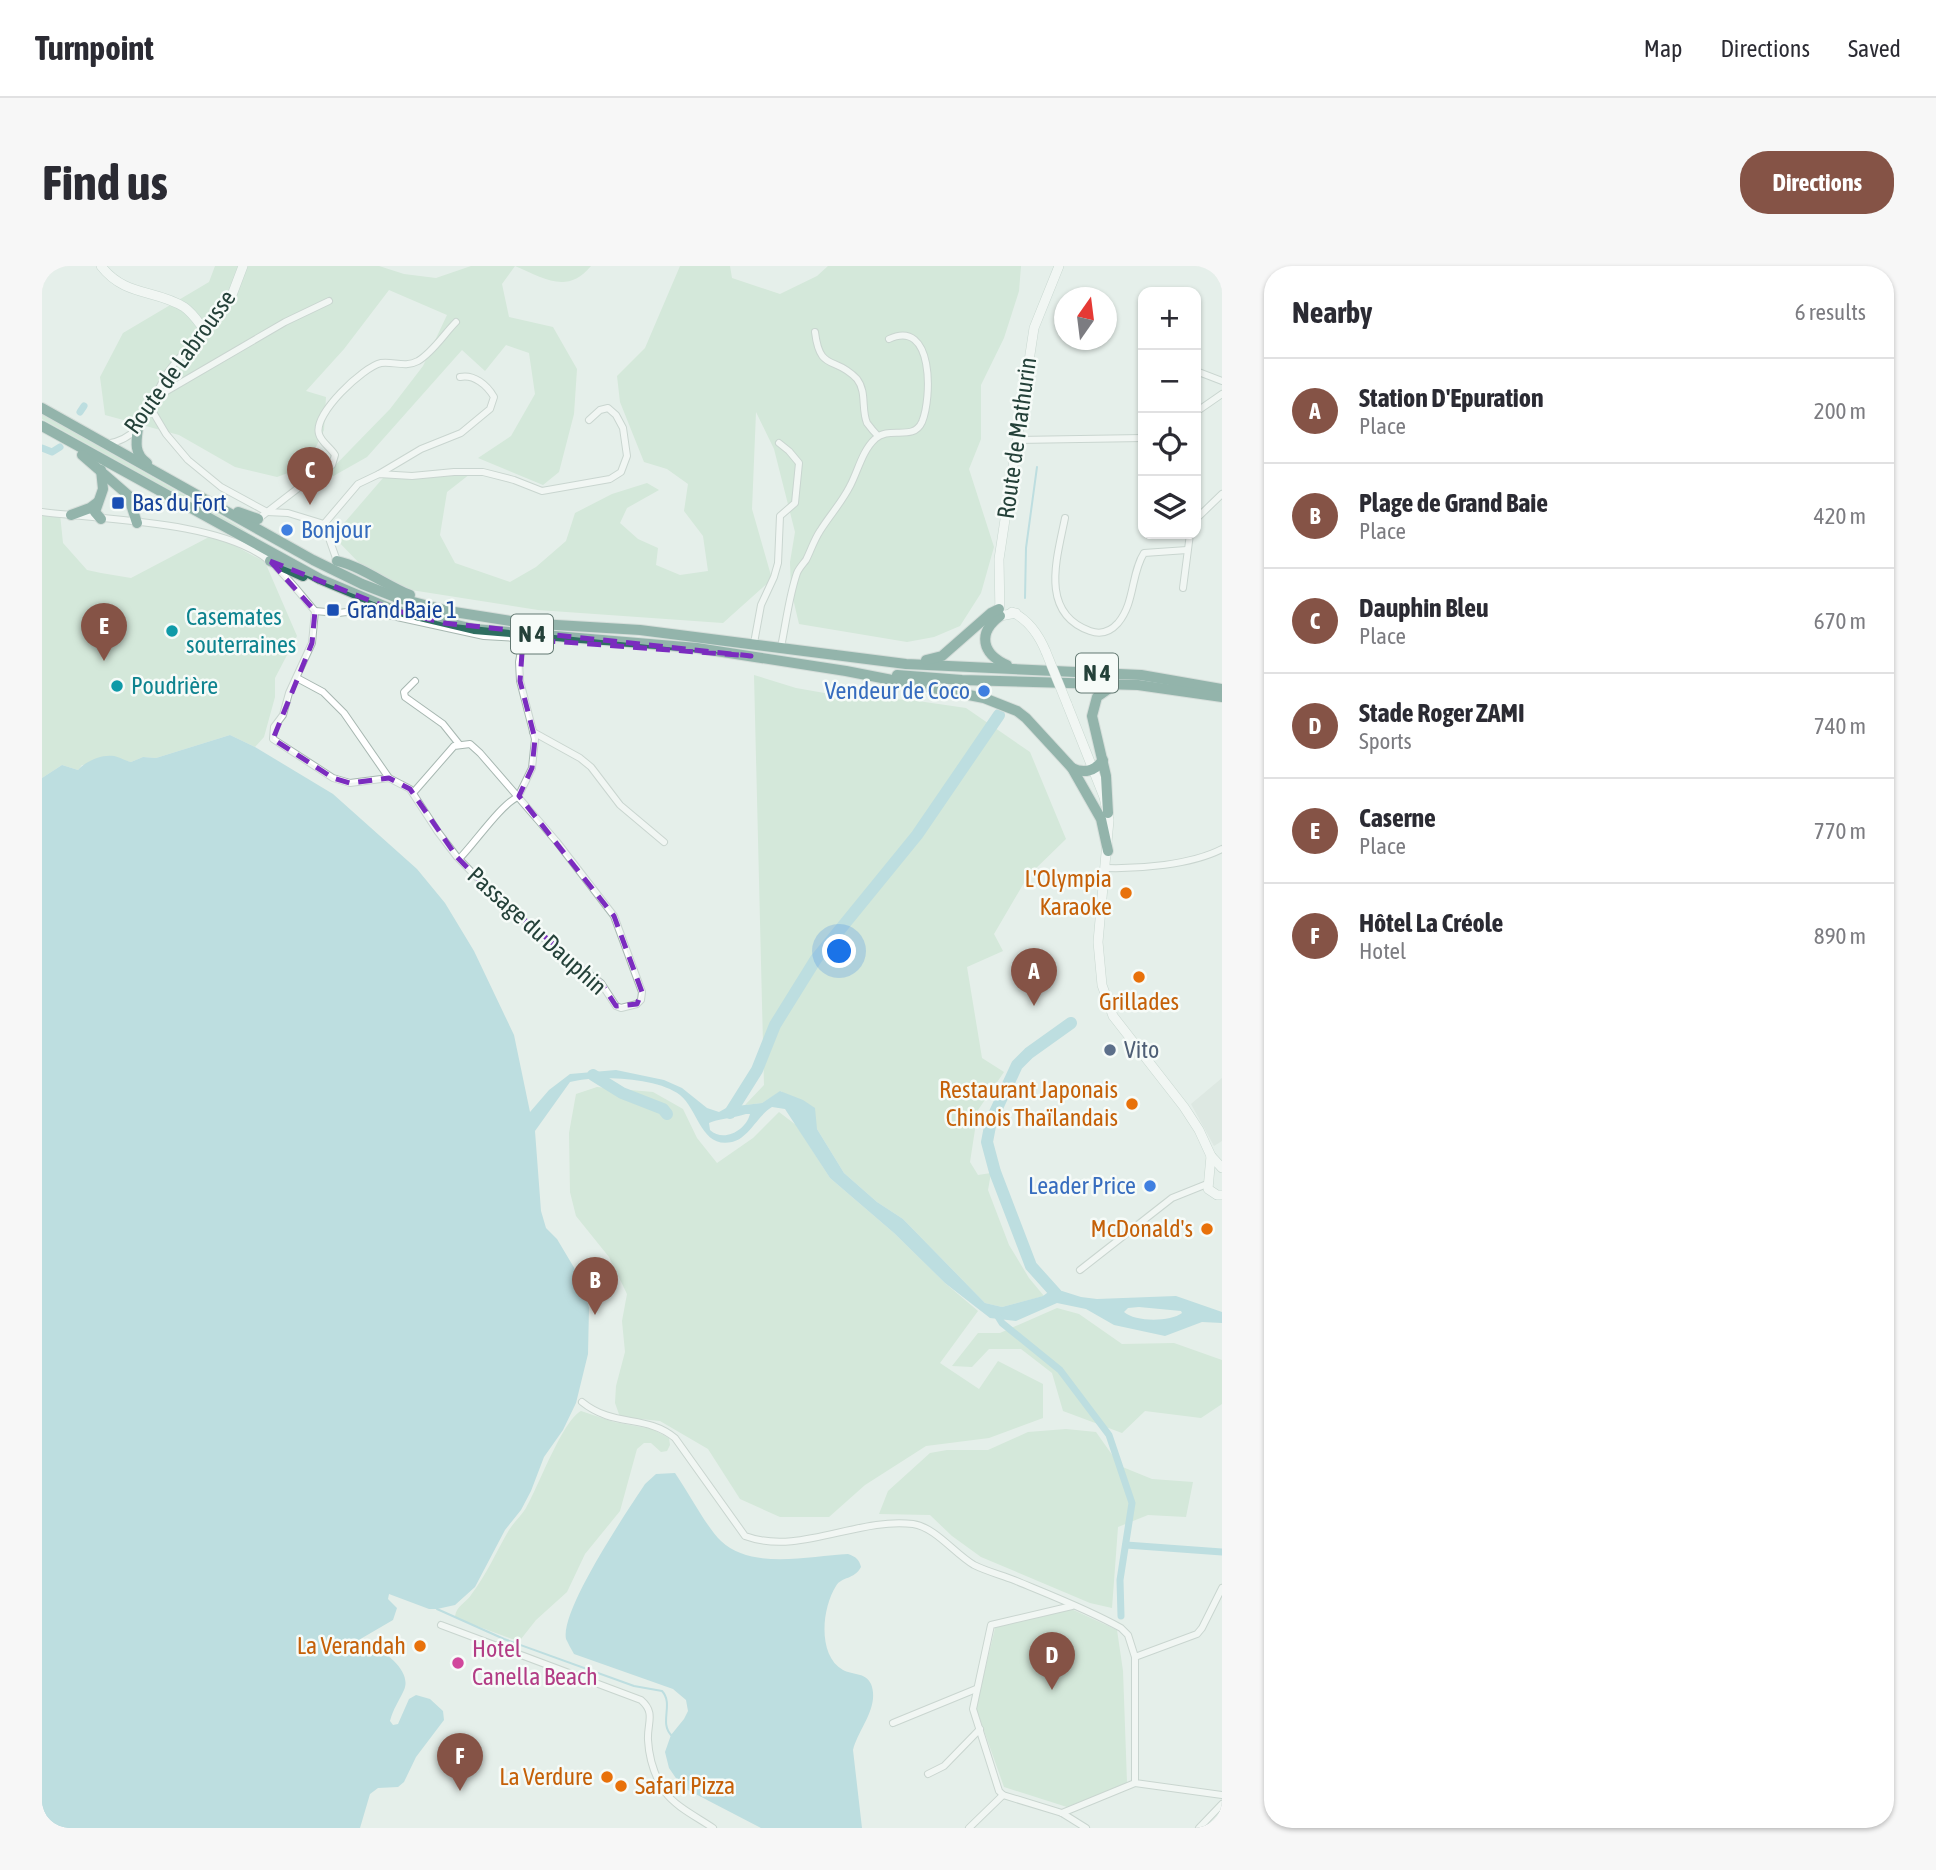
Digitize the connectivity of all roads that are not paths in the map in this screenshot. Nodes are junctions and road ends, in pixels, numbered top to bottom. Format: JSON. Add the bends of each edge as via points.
{"nodes":[{"id":1,"x":101,"y":266,"type":"edge"},
{"id":2,"x":243,"y":266,"type":"edge"},
{"id":3,"x":1059,"y":266,"type":"edge"},
{"id":4,"x":329,"y":301,"type":"dead end"},
{"id":5,"x":456,"y":322,"type":"dead end"},
{"id":6,"x":206,"y":332,"type":"junction"},
{"id":7,"x":815,"y":332,"type":"dead end"},
{"id":8,"x":890,"y":338,"type":"dead end"},
{"id":9,"x":1201,"y":373,"type":"edge"},
{"id":10,"x":460,"y":377,"type":"dead end"},
{"id":11,"x":1222,"y":381,"type":"edge"},
{"id":12,"x":1222,"y":394,"type":"edge"},
{"id":13,"x":153,"y":399,"type":"junction"},
{"id":14,"x":149,"y":407,"type":"junction"},
{"id":15,"x":42,"y":408,"type":"edge"},
{"id":16,"x":1201,"y":409,"type":"edge"},
{"id":17,"x":589,"y":420,"type":"dead end"},
{"id":18,"x":42,"y":427,"type":"edge"},
{"id":19,"x":138,"y":428,"type":"junction"},
{"id":20,"x":878,"y":436,"type":"junction"},
{"id":21,"x":1138,"y":438,"type":"edge"},
{"id":22,"x":1017,"y":440,"type":"junction"},
{"id":23,"x":779,"y":443,"type":"dead end"},
{"id":24,"x":105,"y":444,"type":"junction"},
{"id":25,"x":101,"y":469,"type":"junction"},
{"id":26,"x":379,"y":474,"type":"junction"},
{"id":27,"x":165,"y":478,"type":"junction"},
{"id":28,"x":187,"y":490,"type":"junction"},
{"id":29,"x":1222,"y":494,"type":"edge"},
{"id":30,"x":98,"y":502,"type":"junction"},
{"id":31,"x":42,"y":512,"type":"edge"},
{"id":32,"x":267,"y":512,"type":"junction"},
{"id":33,"x":1201,"y":514,"type":"edge"},
{"id":34,"x":71,"y":515,"type":"junction"},
{"id":35,"x":1065,"y":518,"type":"dead end"},
{"id":36,"x":101,"y":519,"type":"junction"},
{"id":37,"x":258,"y":519,"type":"joint"},
{"id":38,"x":137,"y":523,"type":"junction"},
{"id":39,"x":324,"y":524,"type":"junction"},
{"id":40,"x":1189,"y":539,"type":"edge"},
{"id":41,"x":1187,"y":550,"type":"junction"},
{"id":42,"x":270,"y":561,"type":"junction"},
{"id":43,"x":337,"y":561,"type":"joint"},
{"id":44,"x":320,"y":579,"type":"junction"},
{"id":45,"x":1183,"y":588,"type":"dead end"},
{"id":46,"x":315,"y":611,"type":"junction"},
{"id":47,"x":448,"y":611,"type":"junction"},
{"id":48,"x":1000,"y":613,"type":"junction"},
{"id":49,"x":523,"y":639,"type":"junction"},
{"id":50,"x":754,"y":643,"type":"junction"},
{"id":51,"x":781,"y":647,"type":"junction"},
{"id":52,"x":751,"y":656,"type":"junction"},
{"id":53,"x":864,"y":660,"type":"junction"},
{"id":54,"x":1013,"y":668,"type":"junction"},
{"id":55,"x":846,"y":671,"type":"junction"},
{"id":56,"x":297,"y":678,"type":"junction"},
{"id":57,"x":415,"y":681,"type":"dead end"},
{"id":58,"x":1114,"y":685,"type":"junction"},
{"id":59,"x":1222,"y":689,"type":"edge"},
{"id":60,"x":1222,"y":697,"type":"edge"},
{"id":61,"x":533,"y":732,"type":"junction"},
{"id":62,"x":459,"y":744,"type":"junction"},
{"id":63,"x":1103,"y":760,"type":"junction"},
{"id":64,"x":1072,"y":768,"type":"junction"},
{"id":65,"x":1092,"y":770,"type":"junction"},
{"id":66,"x":389,"y":778,"type":"junction"},
{"id":67,"x":1096,"y":782,"type":"junction"},
{"id":68,"x":413,"y":793,"type":"junction"},
{"id":69,"x":519,"y":797,"type":"junction"},
{"id":70,"x":1096,"y":809,"type":"junction"},
{"id":71,"x":1108,"y":813,"type":"junction"},
{"id":72,"x":664,"y":842,"type":"dead end"},
{"id":73,"x":1108,"y":851,"type":"junction"},
{"id":74,"x":1220,"y":851,"type":"edge"},
{"id":75,"x":459,"y":859,"type":"junction"},
{"id":76,"x":1105,"y":868,"type":"junction"},
{"id":77,"x":1211,"y":1156,"type":"junction"},
{"id":78,"x":1222,"y":1170,"type":"edge"},
{"id":79,"x":1209,"y":1185,"type":"junction"},
{"id":80,"x":1222,"y":1195,"type":"edge"},
{"id":81,"x":1080,"y":1270,"type":"dead end"},
{"id":82,"x":582,"y":1402,"type":"dead end"},
{"id":83,"x":1222,"y":1588,"type":"edge"},
{"id":84,"x":1076,"y":1606,"type":"junction"},
{"id":85,"x":442,"y":1625,"type":"dead end"},
{"id":86,"x":1135,"y":1657,"type":"junction"},
{"id":87,"x":976,"y":1689,"type":"junction"},
{"id":88,"x":893,"y":1723,"type":"dead end"},
{"id":89,"x":980,"y":1729,"type":"junction"},
{"id":90,"x":928,"y":1774,"type":"dead end"},
{"id":91,"x":1135,"y":1783,"type":"junction"},
{"id":92,"x":1221,"y":1793,"type":"edge"},
{"id":93,"x":1003,"y":1796,"type":"junction"},
{"id":94,"x":1222,"y":1804,"type":"edge"},
{"id":95,"x":1062,"y":1813,"type":"junction"},
{"id":96,"x":713,"y":1828,"type":"edge"},
{"id":97,"x":969,"y":1828,"type":"edge"},
{"id":98,"x":1086,"y":1828,"type":"edge"},
{"id":99,"x":1199,"y":1828,"type":"edge"}],
"edges":[{"from":1,"to":6,"type":"main road","via":[[125,287],[178,303]]},
{"from":2,"to":6,"type":"main road","name":"Route de Labrousse","via":[[232,295]]},
{"from":3,"to":22,"type":"main road","name":"Route de Mathurin","via":[[1034,328]]},
{"from":4,"to":13,"type":"street"},
{"from":5,"to":32,"type":"street","via":[[416,362],[385,362],[350,383],[319,426],[319,434],[335,455],[332,465]]},
{"from":6,"to":13,"type":"street","name":"Route de Labrousse","via":[[181,355]]},
{"from":7,"to":20,"type":"street","via":[[823,359],[846,370],[862,388],[867,423]]},
{"from":8,"to":20,"type":"street","via":[[910,337],[922,347],[927,402],[922,421],[913,432]]},
{"from":9,"to":11,"type":"street"},
{"from":10,"to":26,"type":"street","via":[[471,377],[489,388],[494,397],[490,408],[461,433],[421,449]]},
{"from":12,"to":16,"type":"street"},
{"from":13,"to":14,"type":"street","name":"Route de Labrousse"},
{"from":14,"to":19,"type":"street","name":"Route de Labrousse"},
{"from":14,"to":32,"type":"street","via":[[188,460],[221,487]]},
{"from":15,"to":24,"type":"highway","number":"N 4"},
{"from":17,"to":26,"type":"street","via":[[608,408],[623,428],[626,463],[610,479],[542,491],[483,472]]},
{"from":18,"to":25,"type":"highway"},
{"from":18,"to":44,"type":"highway","number":"N 4"},
{"from":19,"to":24,"type":"street","name":"Route de Labrousse","via":[[126,439]]},
{"from":19,"to":27,"type":"highway","via":[[140,458]]},
{"from":20,"to":51,"type":"street","via":[[797,574]]},
{"from":21,"to":22,"type":"street"},
{"from":22,"to":48,"type":"main road","name":"Route de Mathurin","via":[[999,559]]},
{"from":23,"to":50,"type":"street","via":[[799,463],[795,503],[780,516],[778,563],[761,605]]},
{"from":24,"to":27,"type":"highway","number":"N 4"},
{"from":25,"to":30,"type":"highway","via":[[103,489]]},
{"from":25,"to":38,"type":"highway","via":[[128,495]]},
{"from":26,"to":39,"type":"street","via":[[358,484]]},
{"from":27,"to":28,"type":"highway","number":"N 4"},
{"from":28,"to":37,"type":"highway"},
{"from":28,"to":47,"type":"highway","number":"N 4","via":[[362,584]]},
{"from":29,"to":33,"type":"street"},
{"from":30,"to":34,"type":"highway"},
{"from":30,"to":36,"type":"highway","via":[[95,512]]},
{"from":31,"to":34,"type":"street"},
{"from":32,"to":37,"type":"street"},
{"from":32,"to":39,"type":"street"},
{"from":34,"to":36,"type":"street"},
{"from":35,"to":41,"type":"street","via":[[1056,595],[1069,618],[1098,634],[1110,631],[1126,611],[1144,552]]},
{"from":36,"to":38,"type":"street"},
{"from":38,"to":42,"type":"street","via":[[227,538]]},
{"from":39,"to":43,"type":"street"},
{"from":40,"to":41,"type":"street"},
{"from":41,"to":45,"type":"street"},
{"from":42,"to":44,"type":"highway"},
{"from":42,"to":46,"type":"street"},
{"from":43,"to":47,"type":"highway"},
{"from":44,"to":52,"type":"highway","number":"N 4","via":[[394,610],[474,629],[634,641]]},
{"from":46,"to":49,"type":"street","via":[[365,610],[457,632]]},
{"from":46,"to":56,"type":"street","via":[[312,643]]},
{"from":47,"to":50,"type":"highway","number":"N 4","via":[[523,623],[640,629]]},
{"from":48,"to":53,"type":"highway","via":[[991,613],[936,659]]},
{"from":48,"to":54,"type":"highway","via":[[990,623],[986,647],[992,657]]},
{"from":48,"to":65,"type":"main road","bridge":true,"via":[[1016,613],[1037,633]]},
{"from":49,"to":52,"type":"street"},
{"from":49,"to":61,"type":"street","via":[[520,681]]},
{"from":50,"to":51,"type":"highway","number":"N 4"},
{"from":51,"to":53,"type":"highway","number":"N 4"},
{"from":52,"to":55,"type":"highway","number":"N 4"},
{"from":53,"to":54,"type":"highway","number":"N 4"},
{"from":54,"to":59,"type":"highway","number":"N 4","via":[[1141,675]]},
{"from":55,"to":58,"type":"highway","number":"N 4"},
{"from":55,"to":64,"type":"highway","via":[[1006,706],[1026,718]]},
{"from":56,"to":66,"type":"street","via":[[328,696],[344,712]]},
{"from":56,"to":66,"type":"street","via":[[273,739],[332,778],[359,782]]},
{"from":57,"to":62,"type":"street","via":[[405,697],[443,724]]},
{"from":58,"to":60,"type":"highway","number":"N 4"},
{"from":58,"to":63,"type":"highway","via":[[1097,697],[1093,708]]},
{"from":61,"to":69,"type":"street","via":[[533,768]]},
{"from":61,"to":72,"type":"street","via":[[591,767],[620,806]]},
{"from":62,"to":68,"type":"street"},
{"from":62,"to":69,"type":"street","via":[[470,744]]},
{"from":63,"to":65,"type":"highway"},
{"from":63,"to":71,"type":"highway"},
{"from":64,"to":65,"type":"highway"},
{"from":64,"to":70,"type":"highway"},
{"from":65,"to":67,"type":"main road"},
{"from":66,"to":68,"type":"street","name":"Passage du Dauphin"},
{"from":67,"to":70,"type":"main road"},
{"from":67,"to":71,"type":"main road"},
{"from":68,"to":75,"type":"street","name":"Passage du Dauphin"},
{"from":69,"to":75,"type":"street","via":[[500,809]]},
{"from":69,"to":75,"type":"street","name":"Passage du Dauphin","via":[[614,916],[641,1000],[615,1006],[601,983],[525,923]]},
{"from":70,"to":73,"type":"highway"},
{"from":71,"to":73,"type":"main road"},
{"from":73,"to":76,"type":"main road"},
{"from":74,"to":76,"type":"street","via":[[1135,869]]},
{"from":76,"to":77,"type":"main road","via":[[1099,965],[1113,1016],[1190,1116]]},
{"from":77,"to":78,"type":"main road"},
{"from":77,"to":79,"type":"main road"},
{"from":78,"to":79,"type":"main road","via":[[1216,1171]]},
{"from":79,"to":80,"type":"main road"},
{"from":79,"to":81,"type":"street","via":[[1172,1198]]},
{"from":82,"to":84,"type":"street","via":[[612,1419],[648,1424],[675,1438],[745,1536],[785,1541],[894,1523],[916,1524],[979,1567]]},
{"from":83,"to":86,"type":"street","via":[[1197,1634]]},
{"from":84,"to":86,"type":"street","via":[[1121,1628]]},
{"from":84,"to":87,"type":"street","via":[[991,1625]]},
{"from":85,"to":96,"type":"street","via":[[641,1700],[650,1713],[648,1739],[657,1777],[673,1800]]},
{"from":86,"to":91,"type":"street"},
{"from":87,"to":88,"type":"street"},
{"from":87,"to":89,"type":"street","via":[[973,1709]]},
{"from":89,"to":90,"type":"street","via":[[944,1766]]},
{"from":89,"to":93,"type":"street"},
{"from":91,"to":92,"type":"street"},
{"from":91,"to":95,"type":"street"},
{"from":93,"to":95,"type":"street"},
{"from":93,"to":97,"type":"street"},
{"from":94,"to":99,"type":"street"},
{"from":95,"to":98,"type":"street"}]}
